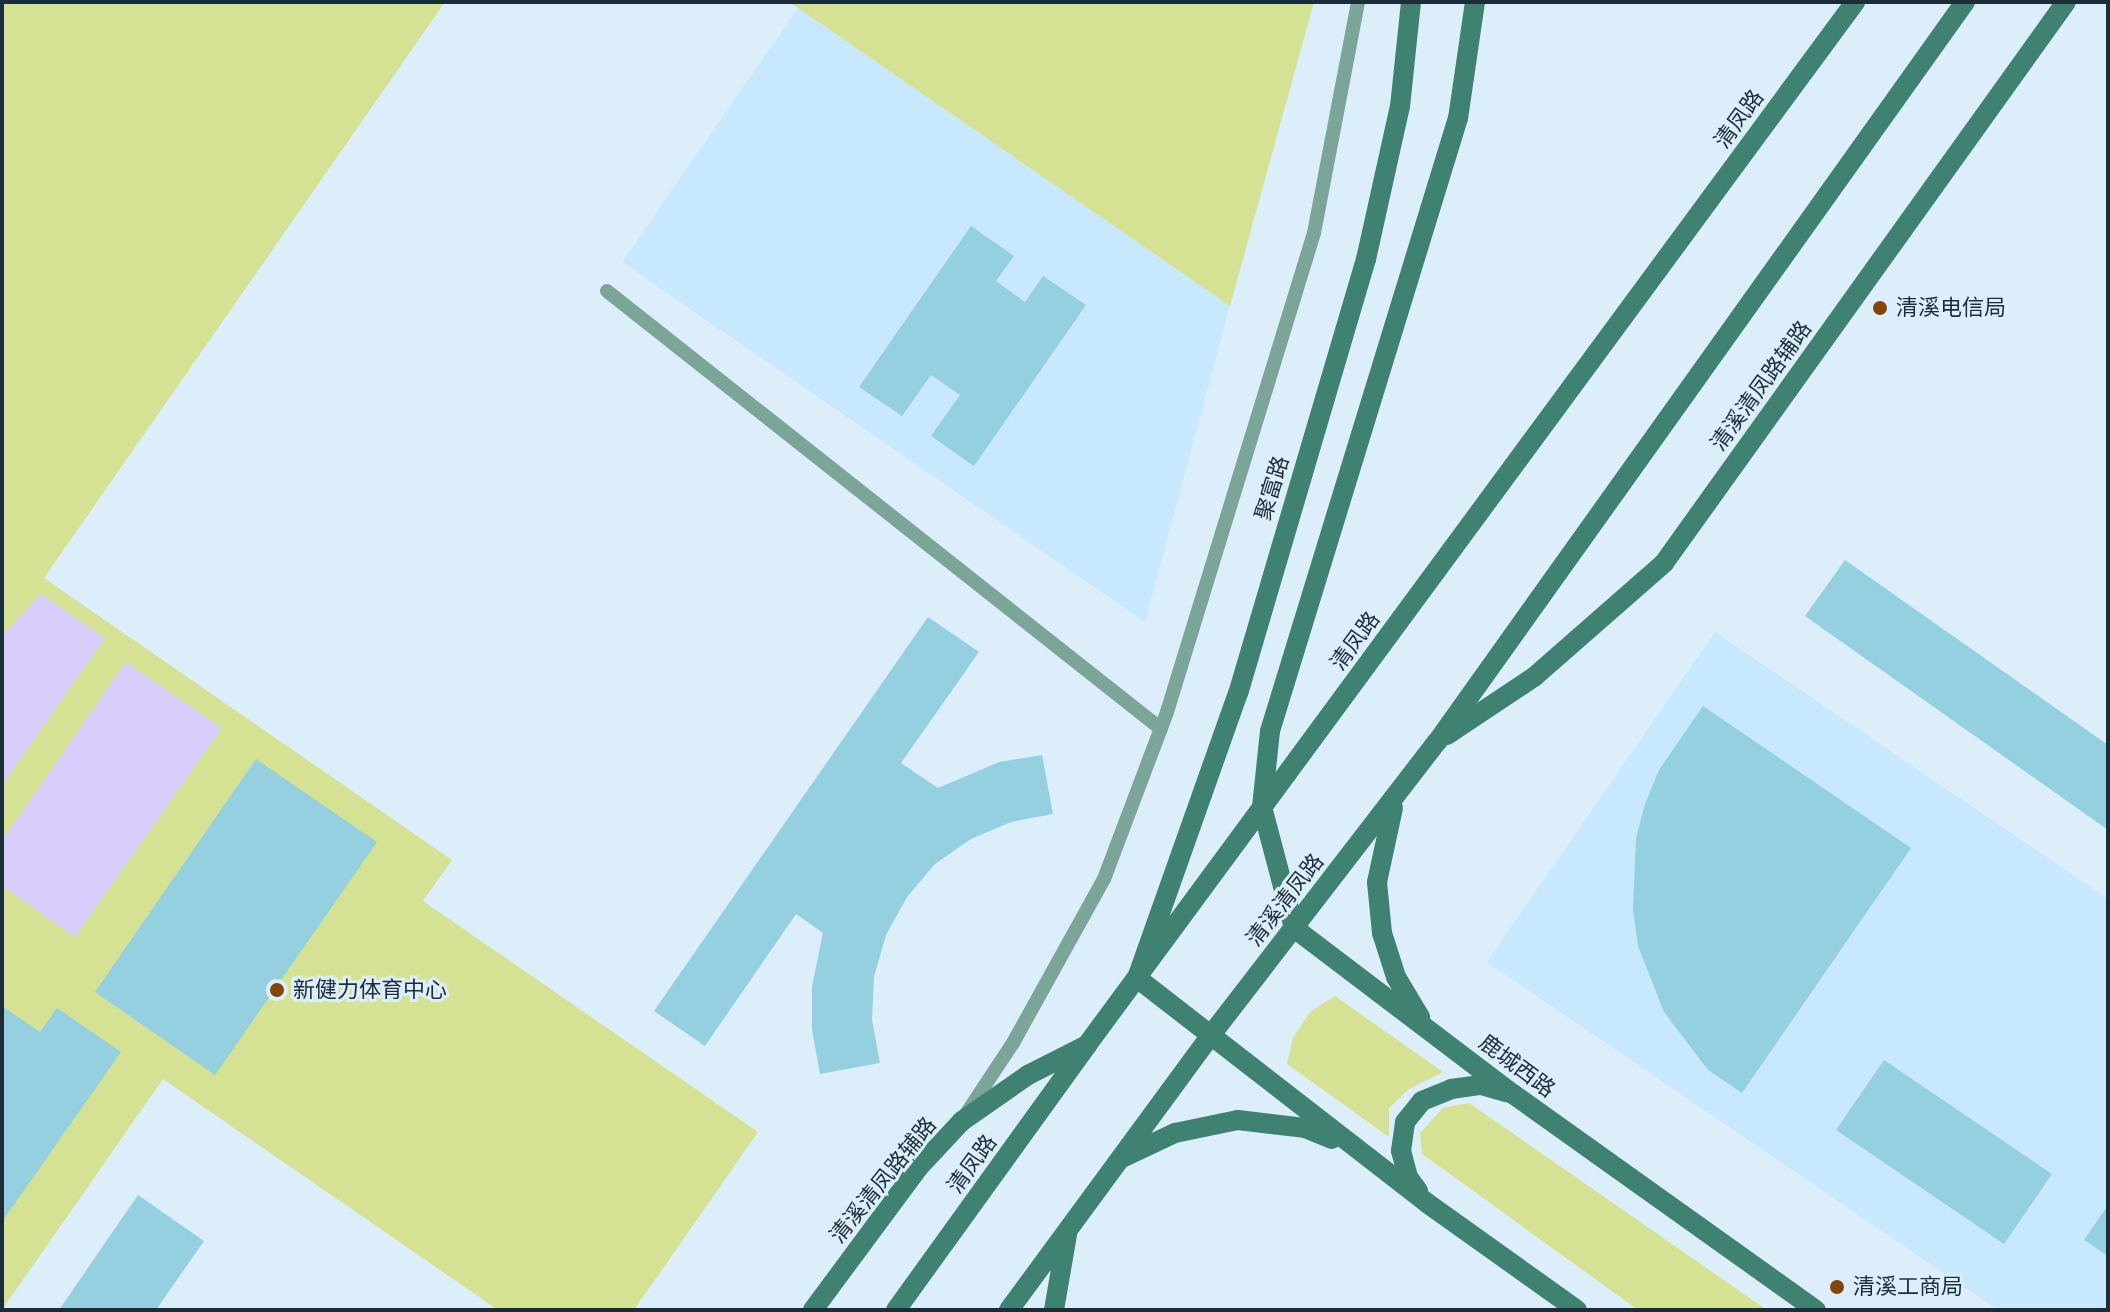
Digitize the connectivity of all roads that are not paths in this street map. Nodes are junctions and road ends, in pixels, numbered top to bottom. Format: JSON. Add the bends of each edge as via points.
{"nodes":[{"id":1,"x":1358,"y":2,"type":"edge"},
{"id":2,"x":1411,"y":2,"type":"edge"},
{"id":3,"x":1475,"y":2,"type":"edge"},
{"id":4,"x":1855,"y":2,"type":"edge"},
{"id":5,"x":1965,"y":2,"type":"edge"},
{"id":6,"x":2066,"y":2,"type":"edge"},
{"id":7,"x":607,"y":291,"type":"dead end"},
{"id":8,"x":1161,"y":729,"type":"junction"},
{"id":9,"x":1437,"y":742,"type":"junction"},
{"id":10,"x":1397,"y":795,"type":"junction"},
{"id":11,"x":1262,"y":807,"type":"junction"},
{"id":12,"x":1294,"y":928,"type":"junction"},
{"id":13,"x":1137,"y":978,"type":"junction"},
{"id":14,"x":1426,"y":1028,"type":"junction"},
{"id":15,"x":1211,"y":1035,"type":"junction"},
{"id":16,"x":1087,"y":1045,"type":"junction"},
{"id":17,"x":1513,"y":1094,"type":"junction"},
{"id":18,"x":962,"y":1121,"type":"junction"},
{"id":19,"x":1356,"y":1148,"type":"junction"},
{"id":20,"x":1118,"y":1160,"type":"junction"},
{"id":21,"x":1427,"y":1203,"type":"junction"},
{"id":22,"x":1068,"y":1227,"type":"junction"},
{"id":23,"x":813,"y":1310,"type":"edge"},
{"id":24,"x":896,"y":1310,"type":"edge"},
{"id":25,"x":1009,"y":1310,"type":"edge"},
{"id":26,"x":1054,"y":1310,"type":"edge"},
{"id":27,"x":1577,"y":1310,"type":"edge"},
{"id":28,"x":1816,"y":1310,"type":"edge"}],
"edges":[{"from":1,"to":8,"type":"lane","via":[[1314,233]]},
{"from":2,"to":13,"type":"main road","name":"聚富路","via":[[1400,106],[1366,259],[1238,693]]},
{"from":3,"to":11,"type":"main road","via":[[1458,118],[1270,731]]},
{"from":4,"to":11,"type":"main road","name":"清凤路"},
{"from":5,"to":9,"type":"main road"},
{"from":6,"to":9,"type":"main road","name":"清溪清凤路辅路","via":[[1664,563],[1534,677]]},
{"from":7,"to":8,"type":"lane"},
{"from":8,"to":18,"type":"lane","via":[[1104,879],[1013,1043]]},
{"from":9,"to":10,"type":"main road","name":"清溪清凤路"},
{"from":10,"to":12,"type":"main road","name":"清溪清凤路"},
{"from":10,"to":14,"type":"main road","via":[[1377,882],[1382,933],[1396,977]]},
{"from":11,"to":12,"type":"main road"},
{"from":11,"to":13,"type":"main road","name":"清凤路"},
{"from":12,"to":14,"type":"main road","name":"鹿城西路"},
{"from":12,"to":15,"type":"main road","name":"清溪清凤路"},
{"from":13,"to":15,"type":"main road"},
{"from":13,"to":16,"type":"main road","name":"清凤路"},
{"from":14,"to":17,"type":"main road","name":"鹿城西路"},
{"from":15,"to":19,"type":"main road"},
{"from":15,"to":20,"type":"main road","name":"清溪清凤路"},
{"from":16,"to":18,"type":"main road","name":"清溪清凤路辅路","via":[[1028,1075]]},
{"from":16,"to":24,"type":"main road","name":"清凤路"},
{"from":17,"to":21,"type":"main road","via":[[1481,1085],[1451,1089],[1422,1101],[1405,1122],[1401,1151],[1408,1177]]},
{"from":17,"to":28,"type":"main road","name":"鹿城西路"},
{"from":18,"to":23,"type":"main road","name":"清溪清凤路辅路","via":[[918,1168]]},
{"from":19,"to":20,"type":"main road","via":[[1305,1128],[1238,1120],[1175,1133]]},
{"from":19,"to":21,"type":"main road"},
{"from":20,"to":22,"type":"main road"},
{"from":21,"to":27,"type":"main road"},
{"from":22,"to":25,"type":"main road"},
{"from":22,"to":26,"type":"main road"}]}
